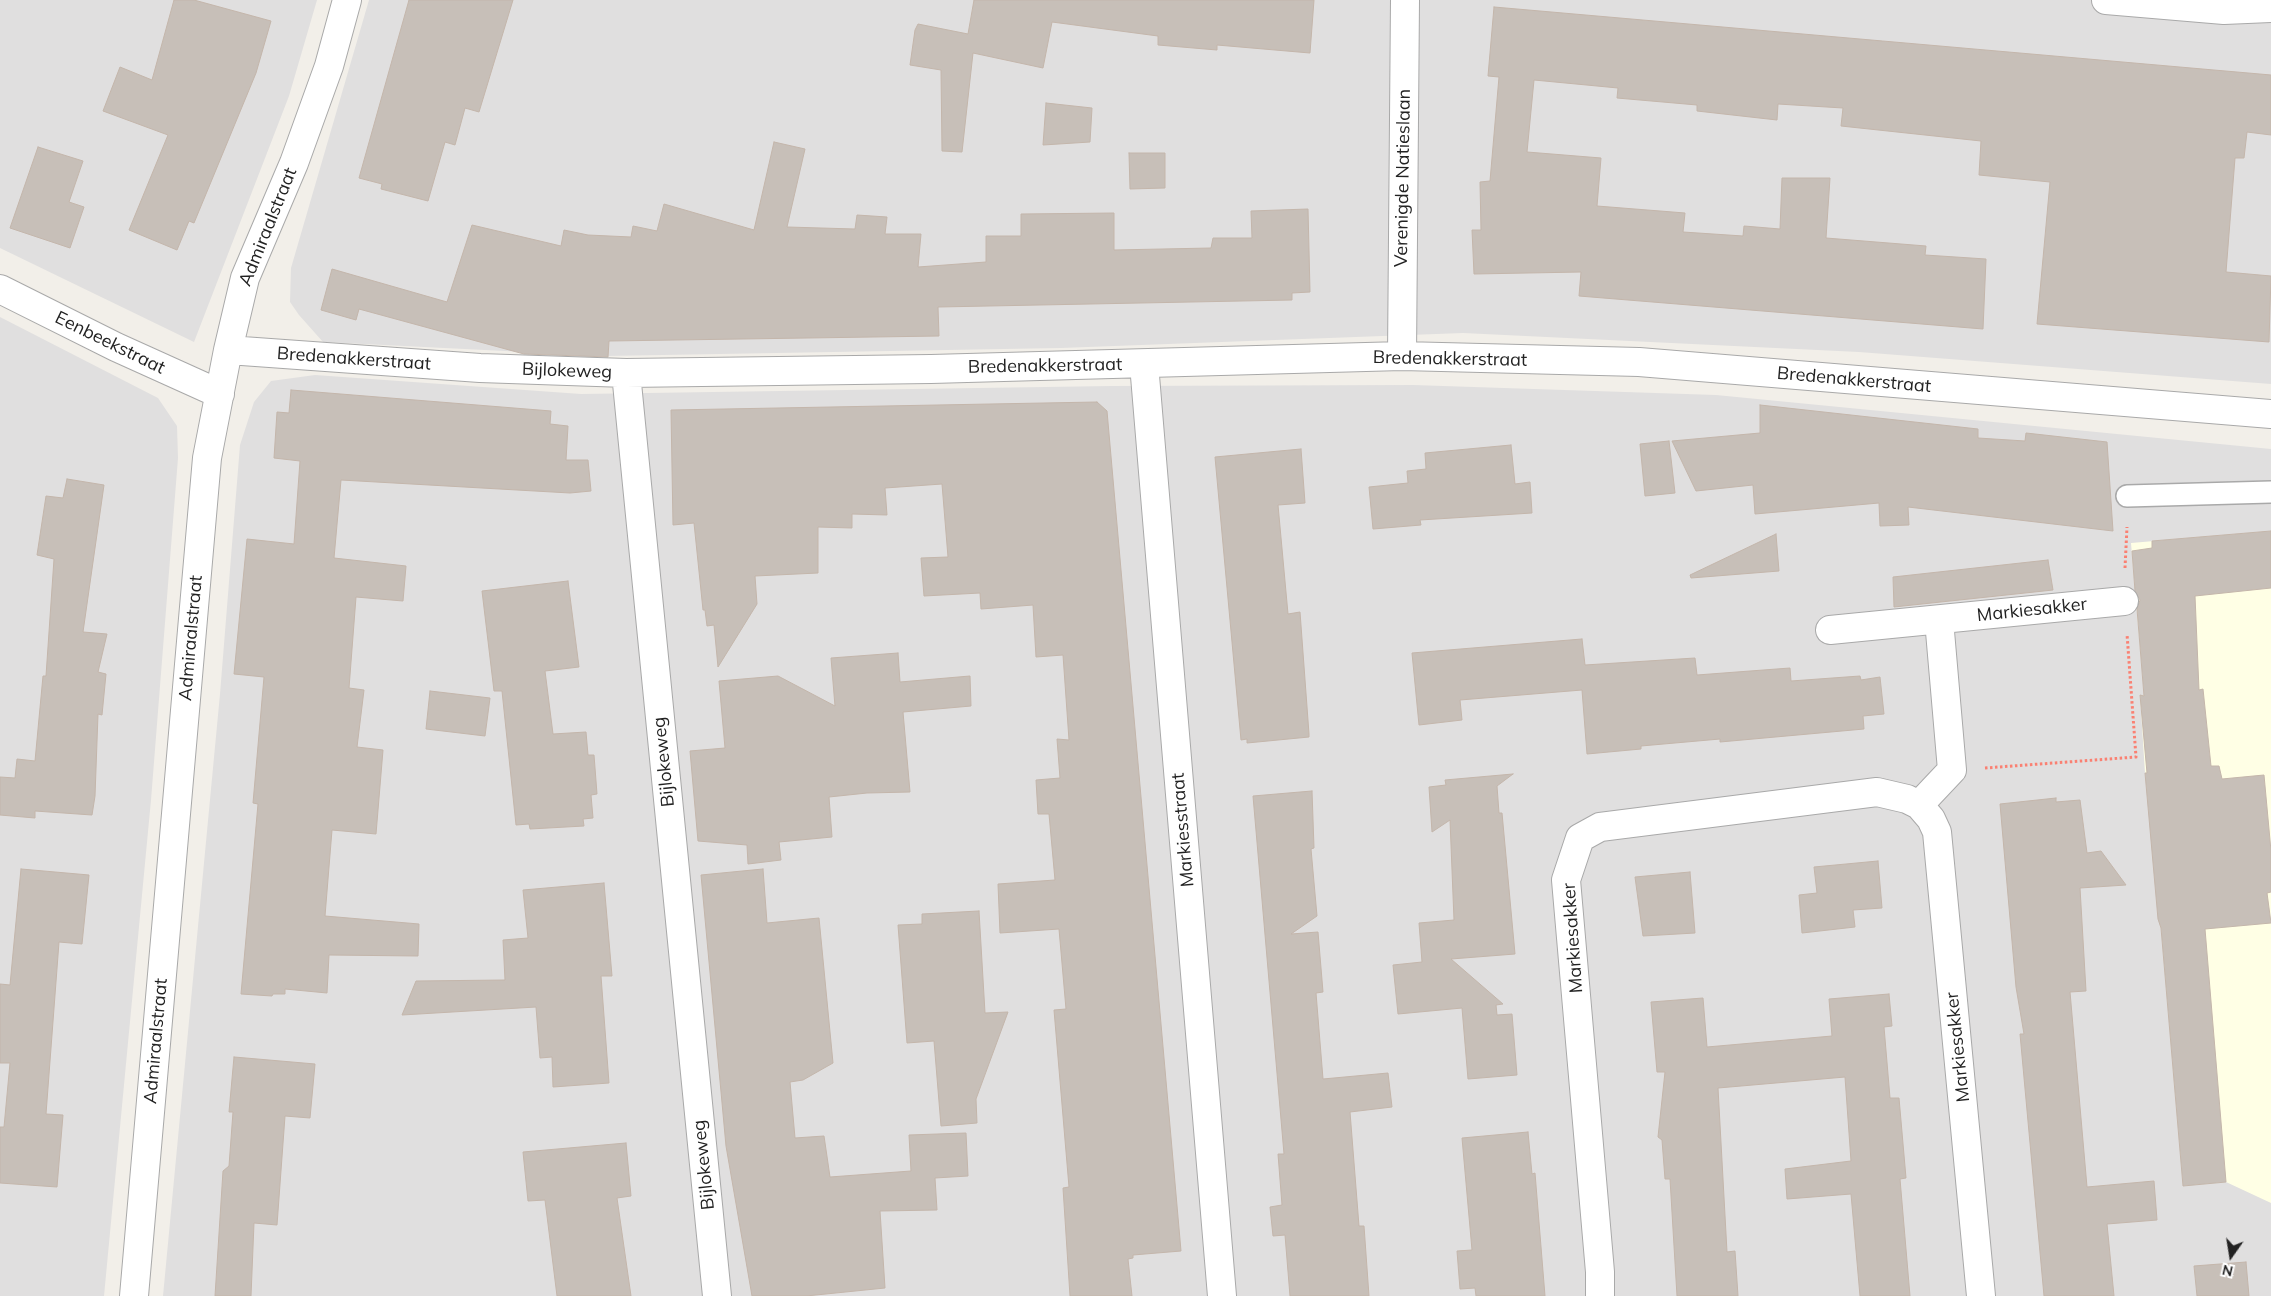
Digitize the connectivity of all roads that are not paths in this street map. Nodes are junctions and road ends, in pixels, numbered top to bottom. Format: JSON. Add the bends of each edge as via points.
{"nodes":[{"id":1,"x":347,"y":0,"type":"edge"},
{"id":2,"x":1405,"y":0,"type":"edge"},
{"id":3,"x":2106,"y":0,"type":"edge"},
{"id":4,"x":2271,"y":8,"type":"edge"},
{"id":5,"x":0,"y":289,"type":"edge"},
{"id":6,"x":228,"y":350,"type":"junction"},
{"id":7,"x":1402,"y":356,"type":"junction"},
{"id":8,"x":1144,"y":364,"type":"junction"},
{"id":9,"x":480,"y":368,"type":"joint"},
{"id":10,"x":626,"y":373,"type":"junction"},
{"id":11,"x":220,"y":394,"type":"junction"},
{"id":12,"x":2271,"y":414,"type":"edge"},
{"id":13,"x":2271,"y":492,"type":"edge"},
{"id":14,"x":2128,"y":496,"type":"road end"},
{"id":15,"x":2124,"y":601,"type":"road end"},
{"id":16,"x":1939,"y":620,"type":"junction"},
{"id":17,"x":1830,"y":630,"type":"dead end"},
{"id":18,"x":1919,"y":805,"type":"junction"},
{"id":19,"x":134,"y":1296,"type":"edge"},
{"id":20,"x":717,"y":1296,"type":"edge"},
{"id":21,"x":1222,"y":1296,"type":"edge"},
{"id":22,"x":1600,"y":1296,"type":"edge"},
{"id":23,"x":1982,"y":1296,"type":"edge"}],
"edges":[{"from":1,"to":6,"type":"street","name":"Admiraalstraat","via":[[329,66],[297,154],[245,278]]},
{"from":2,"to":7,"type":"street","name":"Verenigde Natieslaan"},
{"from":3,"to":4,"type":"street","via":[[2224,10]]},
{"from":5,"to":11,"type":"street","name":"Eenbeekstraat"},
{"from":6,"to":9,"type":"street","name":"Bredenakkerstraat"},
{"from":6,"to":11,"type":"street","name":"Admiraalstraat"},
{"from":7,"to":8,"type":"street","name":"Bredenakkerstraat"},
{"from":7,"to":12,"type":"street","name":"Bredenakkerstraat","via":[[1639,362]]},
{"from":8,"to":10,"type":"street","name":"Bredenakkerstraat"},
{"from":8,"to":21,"type":"street","name":"Markiesstraat"},
{"from":9,"to":10,"type":"street","name":"Bijlokeweg"},
{"from":10,"to":20,"type":"street","name":"Bijlokeweg"},
{"from":11,"to":19,"type":"street","name":"Admiraalstraat","via":[[207,458]]},
{"from":13,"to":14,"type":"lane"},
{"from":15,"to":16,"type":"street","name":"Markiesakker"},
{"from":16,"to":17,"type":"street","name":"Markiesakker"},
{"from":16,"to":18,"type":"street","via":[[1952,770]]},
{"from":18,"to":22,"type":"street","name":"Markiesakker","via":[[1877,792],[1600,827],[1580,838],[1566,880]]},
{"from":18,"to":23,"type":"street","name":"Markiesakker","via":[[1938,832]]}]}
